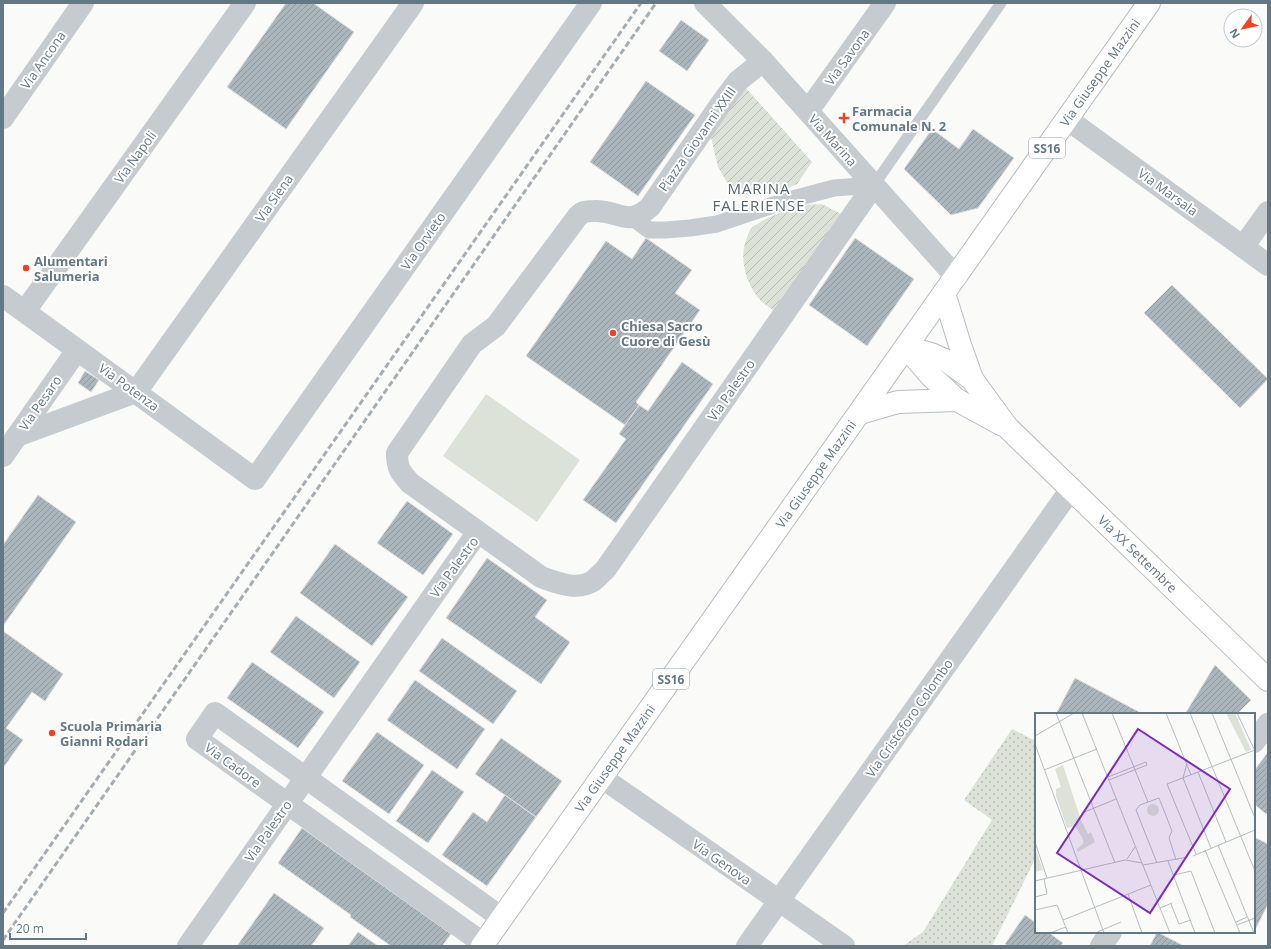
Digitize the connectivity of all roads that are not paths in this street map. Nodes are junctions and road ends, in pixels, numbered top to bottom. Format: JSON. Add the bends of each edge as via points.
{"nodes":[{"id":1,"x":83,"y":3,"type":"edge"},
{"id":2,"x":245,"y":3,"type":"edge"},
{"id":3,"x":412,"y":3,"type":"edge"},
{"id":4,"x":591,"y":3,"type":"edge"},
{"id":5,"x":885,"y":3,"type":"edge"},
{"id":6,"x":1001,"y":3,"type":"edge"},
{"id":7,"x":1149,"y":3,"type":"edge"},
{"id":8,"x":705,"y":4,"type":"edge"},
{"id":9,"x":763,"y":61,"type":"junction"},
{"id":10,"x":808,"y":111,"type":"junction"},
{"id":11,"x":3,"y":118,"type":"edge"},
{"id":12,"x":1067,"y":119,"type":"junction"},
{"id":13,"x":874,"y":185,"type":"junction"},
{"id":14,"x":1268,"y":212,"type":"edge"},
{"id":15,"x":633,"y":218,"type":"junction"},
{"id":16,"x":1243,"y":247,"type":"junction"},
{"id":17,"x":1268,"y":266,"type":"edge"},
{"id":18,"x":950,"y":285,"type":"junction"},
{"id":19,"x":3,"y":296,"type":"edge"},
{"id":20,"x":25,"y":312,"type":"junction"},
{"id":21,"x":906,"y":347,"type":"junction"},
{"id":22,"x":77,"y":350,"type":"junction"},
{"id":23,"x":972,"y":379,"type":"junction"},
{"id":24,"x":136,"y":392,"type":"junction"},
{"id":25,"x":957,"y":400,"type":"junction"},
{"id":26,"x":860,"y":412,"type":"junction"},
{"id":27,"x":1007,"y":427,"type":"junction"},
{"id":28,"x":17,"y":436,"type":"junction"},
{"id":29,"x":3,"y":456,"type":"edge"},
{"id":30,"x":255,"y":479,"type":"joint"},
{"id":31,"x":1071,"y":489,"type":"junction"},
{"id":32,"x":477,"y":533,"type":"junction"},
{"id":33,"x":1268,"y":680,"type":"edge"},
{"id":34,"x":1268,"y":724,"type":"edge"},
{"id":35,"x":1255,"y":741,"type":"edge"},
{"id":36,"x":601,"y":777,"type":"junction"},
{"id":37,"x":306,"y":778,"type":"junction"},
{"id":38,"x":287,"y":804,"type":"junction"},
{"id":39,"x":779,"y":901,"type":"junction"},
{"id":40,"x":502,"y":918,"type":"junction"},
{"id":41,"x":1110,"y":933,"type":"edge"},
{"id":42,"x":483,"y":945,"type":"edge"},
{"id":43,"x":188,"y":946,"type":"edge"},
{"id":44,"x":747,"y":946,"type":"edge"},
{"id":45,"x":844,"y":946,"type":"edge"},
{"id":46,"x":1101,"y":946,"type":"edge"}],
"edges":[{"from":1,"to":11,"type":"street","name":"Via Ancona"},
{"from":2,"to":20,"type":"street","name":"Via Napoli"},
{"from":3,"to":24,"type":"street","name":"Via Siena"},
{"from":4,"to":30,"type":"street","name":"Via Orvieto"},
{"from":5,"to":10,"type":"street","name":"Via Savona"},
{"from":6,"to":13,"type":"lane"},
{"from":7,"to":12,"type":"main road","name":"Via Giuseppe Mazzini","number":"SS16"},
{"from":8,"to":9,"type":"street","name":"Via Marina"},
{"from":9,"to":10,"type":"street","name":"Via Marina"},
{"from":9,"to":15,"type":"street","name":"Piazza Giovanni XXIII","via":[[738,81],[650,207]]},
{"from":10,"to":13,"type":"street","name":"Via Marina"},
{"from":12,"to":16,"type":"street","name":"Via Marsala"},
{"from":12,"to":18,"type":"main road","name":"Via Giuseppe Mazzini","number":"SS16"},
{"from":13,"to":15,"type":"street","via":[[834,188],[717,224],[690,228],[650,230]]},
{"from":13,"to":18,"type":"street","name":"Via Marina"},
{"from":13,"to":32,"type":"street","name":"Via Palestro","via":[[605,570],[593,581],[581,585],[564,585],[542,577]]},
{"from":14,"to":16,"type":"street"},
{"from":15,"to":32,"type":"street","via":[[598,211],[584,212],[575,220],[496,326],[472,344],[397,453],[397,464],[410,483]]},
{"from":16,"to":17,"type":"street","name":"Via Marsala"},
{"from":18,"to":21,"type":"main road","name":"Via Giuseppe Mazzini","number":"SS16"},
{"from":18,"to":23,"type":"main road","name":"Via XX Settembre","via":[[960,345]]},
{"from":19,"to":20,"type":"street","name":"Via Potenza"},
{"from":20,"to":22,"type":"street","name":"Via Potenza"},
{"from":21,"to":23,"type":"main road","name":"Via XX Settembre","via":[[936,356]]},
{"from":21,"to":25,"type":"main road","name":"Via XX Settembre","via":[[931,376]]},
{"from":21,"to":26,"type":"main road","name":"Via Giuseppe Mazzini","number":"SS16"},
{"from":22,"to":24,"type":"street","name":"Via Potenza"},
{"from":22,"to":28,"type":"street","name":"Via Pesaro"},
{"from":23,"to":27,"type":"main road","name":"Via XX Settembre"},
{"from":24,"to":28,"type":"street"},
{"from":24,"to":30,"type":"street","name":"Via Potenza"},
{"from":25,"to":26,"type":"main road","via":[[898,402]]},
{"from":25,"to":27,"type":"main road","name":"Via XX Settembre"},
{"from":26,"to":36,"type":"main road","name":"Via Giuseppe Mazzini","number":"SS16"},
{"from":27,"to":31,"type":"main road","name":"Via XX Settembre"},
{"from":28,"to":29,"type":"street","name":"Via Pesaro"},
{"from":31,"to":33,"type":"main road","name":"Via XX Settembre"},
{"from":31,"to":39,"type":"street","name":"Via Cristoforo Colombo"},
{"from":32,"to":37,"type":"street","name":"Via Palestro"},
{"from":34,"to":35,"type":"street"},
{"from":36,"to":39,"type":"street","name":"Via Genova"},
{"from":36,"to":40,"type":"main road","name":"Via Giuseppe Mazzini","number":"SS16"},
{"from":37,"to":38,"type":"street","name":"Via Palestro"},
{"from":37,"to":38,"type":"street","name":"Via Cadore","via":[[215,713],[197,739]]},
{"from":37,"to":40,"type":"street","name":"Via Cadore"},
{"from":38,"to":42,"type":"street","name":"Via Cadore"},
{"from":38,"to":43,"type":"street","name":"Via Palestro"},
{"from":39,"to":44,"type":"street","name":"Via Cristoforo Colombo"},
{"from":39,"to":45,"type":"street","name":"Via Genova"},
{"from":40,"to":42,"type":"main road","name":"Via Giuseppe Mazzini","number":"SS16"},
{"from":41,"to":46,"type":"street"}]}
